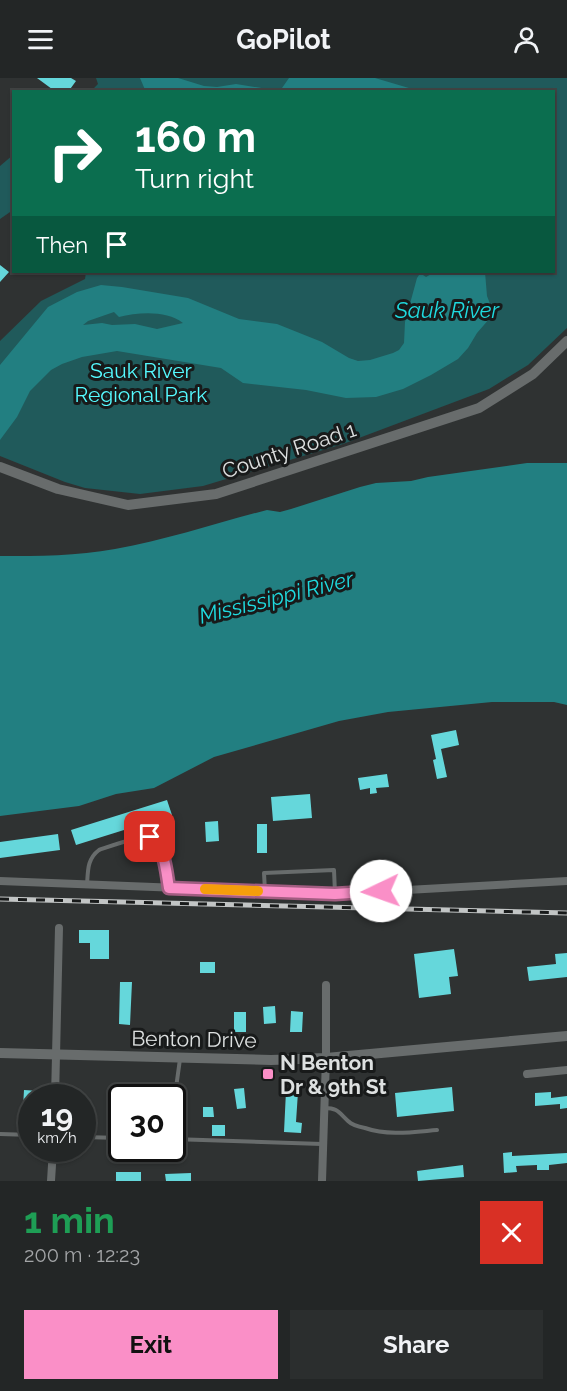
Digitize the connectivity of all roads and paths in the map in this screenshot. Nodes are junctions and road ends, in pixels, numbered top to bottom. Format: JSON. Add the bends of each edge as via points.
{"nodes":[{"id":1,"x":567,"y":341,"type":"edge"},
{"id":2,"x":0,"y":466,"type":"edge"},
{"id":3,"x":0,"y":881,"type":"edge"},
{"id":4,"x":567,"y":881,"type":"edge"},
{"id":5,"x":87,"y":885,"type":"junction"},
{"id":6,"x":169,"y":888,"type":"junction"},
{"id":7,"x":265,"y":891,"type":"junction"},
{"id":8,"x":335,"y":894,"type":"junction"},
{"id":9,"x":59,"y":928,"type":"dead end"},
{"id":10,"x":326,"y":985,"type":"dead end"},
{"id":11,"x":567,"y":1036,"type":"edge"},
{"id":12,"x":0,"y":1053,"type":"edge"},
{"id":13,"x":57,"y":1056,"type":"junction"},
{"id":14,"x":180,"y":1058,"type":"junction"},
{"id":15,"x":326,"y":1058,"type":"junction"},
{"id":16,"x":567,"y":1070,"type":"edge"},
{"id":17,"x":527,"y":1074,"type":"dead end"},
{"id":18,"x":56,"y":1084,"type":"edge"},
{"id":19,"x":176,"y":1084,"type":"edge"},
{"id":20,"x":324,"y":1108,"type":"junction"},
{"id":21,"x":437,"y":1130,"type":"dead end"},
{"id":22,"x":0,"y":1134,"type":"edge"},
{"id":23,"x":18,"y":1135,"type":"edge"},
{"id":24,"x":186,"y":1139,"type":"edge"},
{"id":25,"x":322,"y":1144,"type":"junction"},
{"id":26,"x":52,"y":1162,"type":"edge"},
{"id":27,"x":51,"y":1181,"type":"edge"},
{"id":28,"x":322,"y":1181,"type":"edge"}],
"edges":[{"from":1,"to":2,"type":"street","name":"County Road 1","via":[[533,374],[479,408],[216,494],[128,505],[58,489]]},
{"from":3,"to":5,"type":"street"},
{"from":4,"to":8,"type":"street"},
{"from":5,"to":6,"type":"street"},
{"from":5,"to":6,"type":"lane","via":[[93,854],[150,837],[161,851]]},
{"from":6,"to":7,"type":"street"},
{"from":7,"to":8,"type":"street"},
{"from":7,"to":8,"type":"lane","via":[[264,873],[334,870]]},
{"from":9,"to":13,"type":"street"},
{"from":10,"to":15,"type":"street"},
{"from":11,"to":15,"type":"street","name":"Benton Drive"},
{"from":12,"to":13,"type":"street","name":"Benton Drive"},
{"from":13,"to":14,"type":"street","name":"Benton Drive"},
{"from":13,"to":18,"type":"street"},
{"from":14,"to":15,"type":"street","name":"Benton Drive"},
{"from":14,"to":19,"type":"lane"},
{"from":15,"to":20,"type":"street"},
{"from":16,"to":17,"type":"street"},
{"from":20,"to":21,"type":"lane","via":[[334,1108],[349,1122],[368,1129],[394,1133]]},
{"from":20,"to":25,"type":"street"},
{"from":22,"to":23,"type":"lane"},
{"from":24,"to":25,"type":"lane"},
{"from":25,"to":28,"type":"street"},
{"from":26,"to":27,"type":"street"}]}
